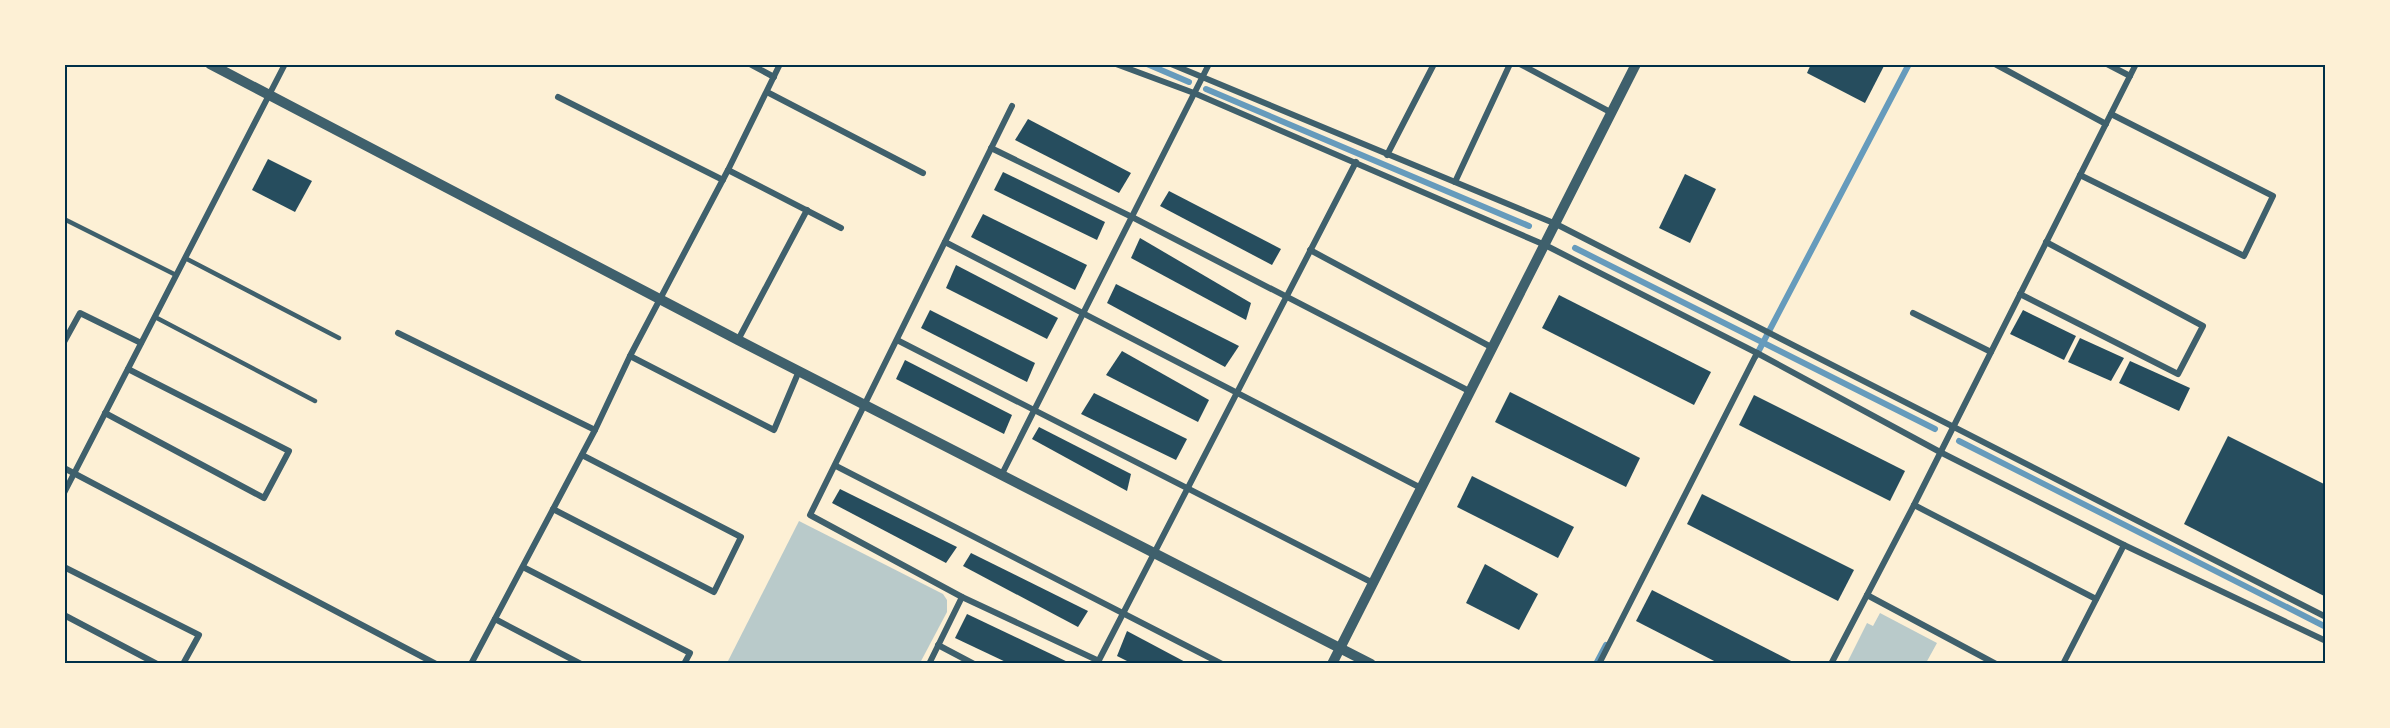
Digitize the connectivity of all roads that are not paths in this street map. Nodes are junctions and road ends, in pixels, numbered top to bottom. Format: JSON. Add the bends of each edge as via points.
{"nodes":[{"id":1,"x":210,"y":64,"type":"edge"},
{"id":2,"x":285,"y":64,"type":"edge"},
{"id":3,"x":750,"y":64,"type":"edge"},
{"id":4,"x":780,"y":64,"type":"edge"},
{"id":5,"x":1116,"y":64,"type":"edge"},
{"id":6,"x":1171,"y":64,"type":"edge"},
{"id":7,"x":1209,"y":64,"type":"edge"},
{"id":8,"x":1434,"y":64,"type":"edge"},
{"id":9,"x":1510,"y":64,"type":"edge"},
{"id":10,"x":1520,"y":64,"type":"edge"},
{"id":11,"x":1636,"y":64,"type":"edge"},
{"id":12,"x":1995,"y":64,"type":"edge"},
{"id":13,"x":2107,"y":64,"type":"edge"},
{"id":14,"x":2136,"y":64,"type":"edge"},
{"id":15,"x":2130,"y":76,"type":"junction"},
{"id":16,"x":774,"y":77,"type":"junction"},
{"id":17,"x":1202,"y":77,"type":"junction"},
{"id":18,"x":766,"y":92,"type":"junction"},
{"id":19,"x":1194,"y":93,"type":"junction"},
{"id":20,"x":270,"y":95,"type":"junction"},
{"id":21,"x":558,"y":97,"type":"dead end"},
{"id":22,"x":1011,"y":106,"type":"dead end"},
{"id":23,"x":1612,"y":113,"type":"junction"},
{"id":24,"x":2111,"y":114,"type":"junction"},
{"id":25,"x":2106,"y":124,"type":"junction"},
{"id":26,"x":991,"y":148,"type":"junction"},
{"id":27,"x":1387,"y":155,"type":"junction"},
{"id":28,"x":1356,"y":162,"type":"junction"},
{"id":29,"x":728,"y":170,"type":"junction"},
{"id":30,"x":923,"y":173,"type":"dead end"},
{"id":31,"x":2080,"y":175,"type":"junction"},
{"id":32,"x":723,"y":180,"type":"junction"},
{"id":33,"x":1455,"y":182,"type":"junction"},
{"id":34,"x":807,"y":210,"type":"junction"},
{"id":35,"x":1132,"y":217,"type":"junction"},
{"id":36,"x":64,"y":219,"type":"edge"},
{"id":37,"x":1556,"y":224,"type":"junction"},
{"id":38,"x":841,"y":228,"type":"dead end"},
{"id":39,"x":945,"y":242,"type":"junction"},
{"id":40,"x":2046,"y":242,"type":"junction"},
{"id":41,"x":1545,"y":245,"type":"junction"},
{"id":42,"x":1310,"y":250,"type":"junction"},
{"id":43,"x":185,"y":258,"type":"junction"},
{"id":44,"x":176,"y":275,"type":"junction"},
{"id":45,"x":2020,"y":294,"type":"junction"},
{"id":46,"x":1286,"y":297,"type":"junction"},
{"id":47,"x":660,"y":298,"type":"junction"},
{"id":48,"x":1084,"y":312,"type":"junction"},
{"id":49,"x":1913,"y":313,"type":"dead end"},
{"id":50,"x":154,"y":317,"type":"junction"},
{"id":51,"x":398,"y":333,"type":"dead end"},
{"id":52,"x":339,"y":338,"type":"dead end"},
{"id":53,"x":738,"y":340,"type":"junction"},
{"id":54,"x":897,"y":340,"type":"junction"},
{"id":55,"x":64,"y":342,"type":"edge"},
{"id":56,"x":141,"y":343,"type":"junction"},
{"id":57,"x":1493,"y":348,"type":"junction"},
{"id":58,"x":1990,"y":352,"type":"junction"},
{"id":59,"x":1757,"y":353,"type":"junction"},
{"id":60,"x":630,"y":356,"type":"junction"},
{"id":61,"x":128,"y":369,"type":"junction"},
{"id":62,"x":799,"y":371,"type":"junction"},
{"id":63,"x":1471,"y":392,"type":"junction"},
{"id":64,"x":1236,"y":394,"type":"junction"},
{"id":65,"x":315,"y":401,"type":"dead end"},
{"id":66,"x":865,"y":404,"type":"junction"},
{"id":67,"x":1035,"y":409,"type":"junction"},
{"id":68,"x":105,"y":412,"type":"junction"},
{"id":69,"x":1953,"y":427,"type":"junction"},
{"id":70,"x":595,"y":430,"type":"junction"},
{"id":71,"x":1940,"y":452,"type":"junction"},
{"id":72,"x":582,"y":455,"type":"junction"},
{"id":73,"x":836,"y":466,"type":"junction"},
{"id":74,"x":64,"y":468,"type":"edge"},
{"id":75,"x":75,"y":472,"type":"junction"},
{"id":76,"x":1002,"y":474,"type":"junction"},
{"id":77,"x":1422,"y":488,"type":"junction"},
{"id":78,"x":1187,"y":490,"type":"junction"},
{"id":79,"x":64,"y":493,"type":"edge"},
{"id":80,"x":1914,"y":505,"type":"junction"},
{"id":81,"x":553,"y":509,"type":"junction"},
{"id":82,"x":2124,"y":545,"type":"junction"},
{"id":83,"x":1154,"y":552,"type":"junction"},
{"id":84,"x":64,"y":567,"type":"edge"},
{"id":85,"x":523,"y":567,"type":"junction"},
{"id":86,"x":1373,"y":583,"type":"junction"},
{"id":87,"x":1867,"y":595,"type":"junction"},
{"id":88,"x":962,"y":597,"type":"junction"},
{"id":89,"x":2096,"y":599,"type":"junction"},
{"id":90,"x":1123,"y":613,"type":"junction"},
{"id":91,"x":64,"y":615,"type":"edge"},
{"id":92,"x":2325,"y":617,"type":"edge"},
{"id":93,"x":495,"y":619,"type":"junction"},
{"id":94,"x":2325,"y":641,"type":"edge"},
{"id":95,"x":938,"y":645,"type":"junction"},
{"id":96,"x":1340,"y":648,"type":"junction"},
{"id":97,"x":1098,"y":662,"type":"edge"},
{"id":98,"x":157,"y":663,"type":"edge"},
{"id":99,"x":183,"y":663,"type":"edge"},
{"id":100,"x":436,"y":663,"type":"edge"},
{"id":101,"x":471,"y":663,"type":"edge"},
{"id":102,"x":581,"y":663,"type":"edge"},
{"id":103,"x":684,"y":663,"type":"edge"},
{"id":104,"x":929,"y":663,"type":"edge"},
{"id":105,"x":974,"y":663,"type":"edge"},
{"id":106,"x":1222,"y":663,"type":"edge"},
{"id":107,"x":1332,"y":663,"type":"edge"},
{"id":108,"x":1371,"y":663,"type":"edge"},
{"id":109,"x":1599,"y":663,"type":"edge"},
{"id":110,"x":1831,"y":663,"type":"edge"},
{"id":111,"x":1996,"y":663,"type":"edge"},
{"id":112,"x":2063,"y":663,"type":"edge"}],
"edges":[{"from":1,"to":20,"type":"street"},
{"from":2,"to":20,"type":"street"},
{"from":3,"to":16,"type":"street"},
{"from":4,"to":16,"type":"street"},
{"from":5,"to":19,"type":"street"},
{"from":6,"to":17,"type":"street"},
{"from":7,"to":17,"type":"street"},
{"from":8,"to":27,"type":"street"},
{"from":9,"to":33,"type":"street"},
{"from":10,"to":23,"type":"street"},
{"from":11,"to":23,"type":"street"},
{"from":12,"to":25,"type":"street"},
{"from":13,"to":15,"type":"street"},
{"from":14,"to":15,"type":"street"},
{"from":15,"to":24,"type":"street"},
{"from":16,"to":18,"type":"street"},
{"from":17,"to":19,"type":"street"},
{"from":17,"to":27,"type":"street"},
{"from":18,"to":29,"type":"street"},
{"from":18,"to":30,"type":"street"},
{"from":19,"to":28,"type":"street"},
{"from":19,"to":35,"type":"street"},
{"from":20,"to":43,"type":"street"},
{"from":20,"to":47,"type":"street"},
{"from":21,"to":32,"type":"street"},
{"from":22,"to":26,"type":"street"},
{"from":23,"to":37,"type":"street"},
{"from":24,"to":25,"type":"street"},
{"from":24,"to":31,"type":"street","via":[[2273,195],[2244,256]]},
{"from":25,"to":31,"type":"street"},
{"from":26,"to":35,"type":"street"},
{"from":26,"to":39,"type":"street"},
{"from":27,"to":33,"type":"street"},
{"from":28,"to":41,"type":"street"},
{"from":28,"to":42,"type":"street"},
{"from":29,"to":32,"type":"street"},
{"from":29,"to":34,"type":"street"},
{"from":31,"to":40,"type":"street"},
{"from":32,"to":47,"type":"street"},
{"from":33,"to":37,"type":"street"},
{"from":34,"to":38,"type":"street"},
{"from":34,"to":53,"type":"street"},
{"from":35,"to":46,"type":"street"},
{"from":35,"to":48,"type":"street"},
{"from":36,"to":44,"type":"lane"},
{"from":37,"to":41,"type":"street"},
{"from":37,"to":69,"type":"street"},
{"from":39,"to":48,"type":"street"},
{"from":39,"to":54,"type":"street"},
{"from":40,"to":45,"type":"street"},
{"from":40,"to":45,"type":"street","via":[[2203,326],[2178,374]]},
{"from":41,"to":57,"type":"street"},
{"from":41,"to":59,"type":"street"},
{"from":42,"to":46,"type":"street"},
{"from":42,"to":57,"type":"street"},
{"from":43,"to":44,"type":"street"},
{"from":43,"to":52,"type":"lane"},
{"from":44,"to":50,"type":"street"},
{"from":45,"to":58,"type":"street"},
{"from":46,"to":63,"type":"street"},
{"from":46,"to":64,"type":"street"},
{"from":47,"to":53,"type":"street"},
{"from":47,"to":60,"type":"street"},
{"from":48,"to":64,"type":"street"},
{"from":48,"to":67,"type":"street"},
{"from":49,"to":58,"type":"street"},
{"from":50,"to":56,"type":"street"},
{"from":50,"to":65,"type":"lane"},
{"from":51,"to":70,"type":"street"},
{"from":53,"to":62,"type":"street"},
{"from":54,"to":66,"type":"street"},
{"from":54,"to":67,"type":"street"},
{"from":55,"to":56,"type":"street","via":[[80,313]]},
{"from":56,"to":61,"type":"street"},
{"from":57,"to":63,"type":"street"},
{"from":58,"to":69,"type":"street"},
{"from":59,"to":71,"type":"street"},
{"from":59,"to":109,"type":"street"},
{"from":60,"to":62,"type":"street","via":[[774,430]]},
{"from":60,"to":70,"type":"street"},
{"from":61,"to":68,"type":"street"},
{"from":61,"to":68,"type":"street","via":[[289,451],[284,461],[264,498]]},
{"from":62,"to":66,"type":"street"},
{"from":63,"to":77,"type":"street"},
{"from":64,"to":77,"type":"street"},
{"from":64,"to":78,"type":"street"},
{"from":66,"to":73,"type":"street"},
{"from":66,"to":76,"type":"street"},
{"from":67,"to":76,"type":"street"},
{"from":67,"to":78,"type":"street"},
{"from":68,"to":75,"type":"street"},
{"from":69,"to":71,"type":"street"},
{"from":69,"to":92,"type":"street"},
{"from":70,"to":72,"type":"street"},
{"from":71,"to":80,"type":"street"},
{"from":71,"to":82,"type":"street"},
{"from":72,"to":81,"type":"street"},
{"from":72,"to":81,"type":"street","via":[[741,537],[714,592]]},
{"from":73,"to":88,"type":"street","via":[[810,515]]},
{"from":73,"to":90,"type":"street"},
{"from":74,"to":75,"type":"street"},
{"from":75,"to":79,"type":"street"},
{"from":75,"to":100,"type":"street"},
{"from":76,"to":83,"type":"street"},
{"from":77,"to":86,"type":"street"},
{"from":78,"to":83,"type":"street"},
{"from":78,"to":86,"type":"street"},
{"from":80,"to":87,"type":"street"},
{"from":80,"to":89,"type":"street"},
{"from":81,"to":85,"type":"street"},
{"from":82,"to":89,"type":"street"},
{"from":82,"to":94,"type":"street"},
{"from":83,"to":90,"type":"street"},
{"from":83,"to":96,"type":"street"},
{"from":84,"to":99,"type":"street","via":[[199,635]]},
{"from":85,"to":93,"type":"street"},
{"from":85,"to":103,"type":"street","via":[[690,653]]},
{"from":86,"to":96,"type":"street"},
{"from":87,"to":110,"type":"street"},
{"from":87,"to":111,"type":"street"},
{"from":88,"to":95,"type":"street"},
{"from":88,"to":97,"type":"street"},
{"from":89,"to":112,"type":"street"},
{"from":90,"to":97,"type":"street"},
{"from":90,"to":106,"type":"street"},
{"from":91,"to":98,"type":"street"},
{"from":93,"to":101,"type":"street"},
{"from":93,"to":102,"type":"street"},
{"from":95,"to":104,"type":"street"},
{"from":95,"to":105,"type":"street"},
{"from":96,"to":107,"type":"street"},
{"from":96,"to":108,"type":"street"}]}
